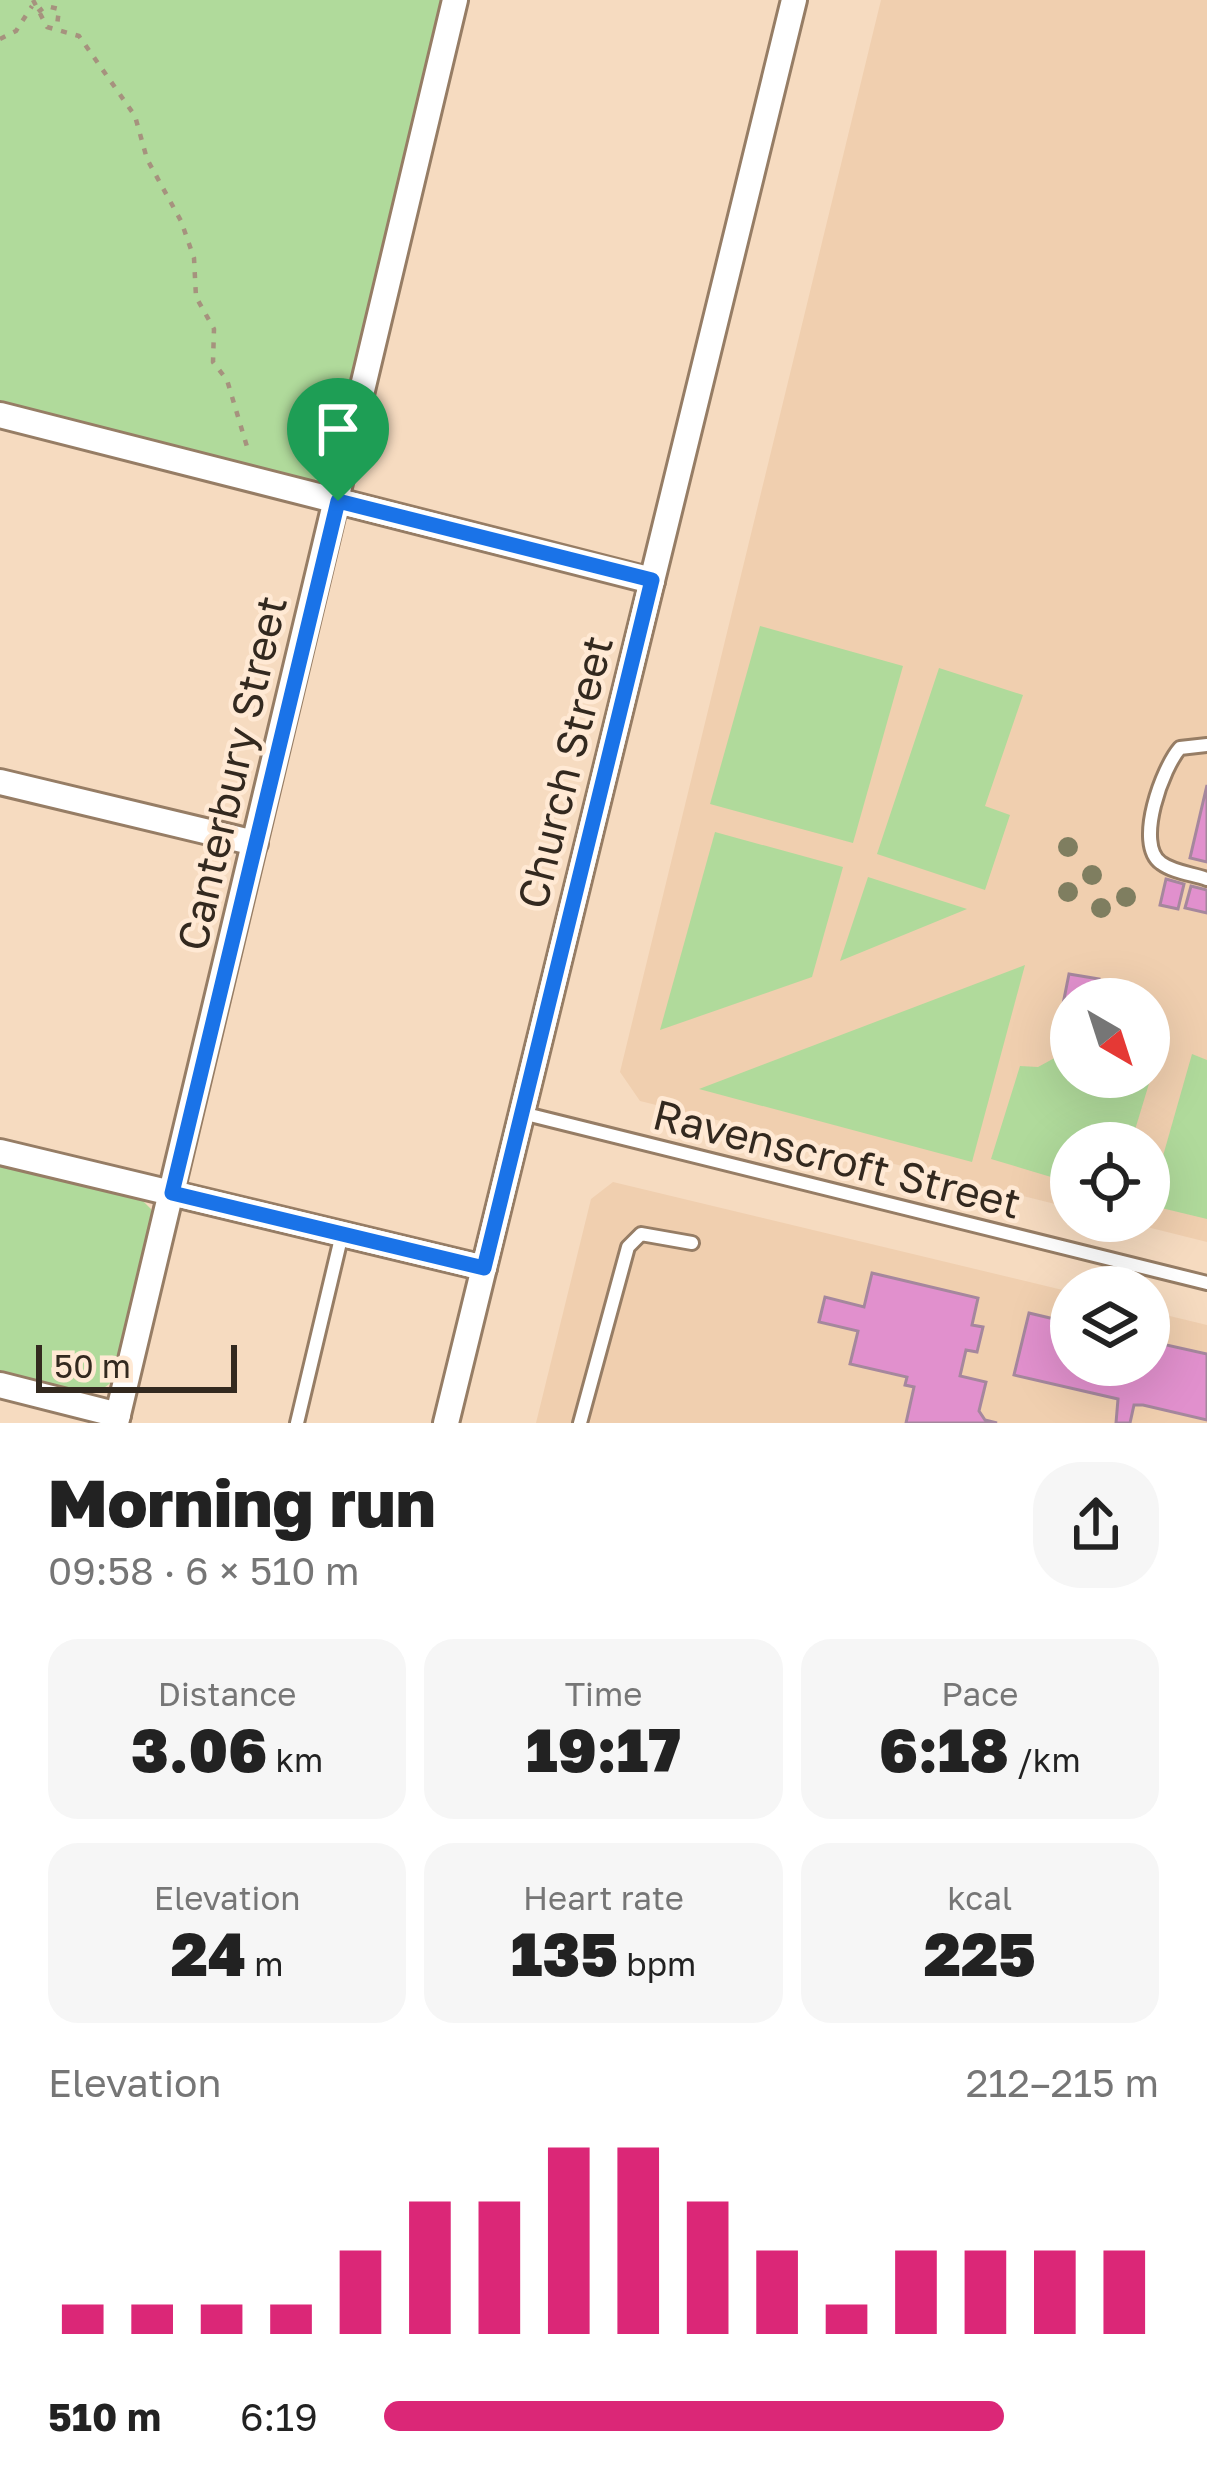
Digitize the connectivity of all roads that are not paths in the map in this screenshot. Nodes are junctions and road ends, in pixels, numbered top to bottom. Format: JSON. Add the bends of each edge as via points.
{"nodes":[{"id":1,"x":455,"y":0,"type":"edge"},
{"id":2,"x":794,"y":0,"type":"edge"},
{"id":3,"x":0,"y":415,"type":"edge"},
{"id":4,"x":338,"y":501,"type":"junction"},
{"id":5,"x":652,"y":580,"type":"junction"},
{"id":6,"x":1207,"y":745,"type":"edge"},
{"id":7,"x":0,"y":782,"type":"edge"},
{"id":8,"x":255,"y":843,"type":"junction"},
{"id":9,"x":1207,"y":879,"type":"edge"},
{"id":10,"x":522,"y":1114,"type":"junction"},
{"id":11,"x":0,"y":1152,"type":"edge"},
{"id":12,"x":172,"y":1193,"type":"junction"},
{"id":13,"x":342,"y":1234,"type":"junction"},
{"id":14,"x":692,"y":1243,"type":"dead end"},
{"id":15,"x":484,"y":1268,"type":"junction"},
{"id":16,"x":1207,"y":1283,"type":"edge"},
{"id":17,"x":0,"y":1385,"type":"edge"},
{"id":18,"x":117,"y":1419,"type":"edge"},
{"id":19,"x":297,"y":1423,"type":"edge"},
{"id":20,"x":446,"y":1423,"type":"edge"},
{"id":21,"x":580,"y":1423,"type":"edge"}],
"edges":[{"from":1,"to":4,"type":"street","name":"Canterbury Street"},
{"from":2,"to":5,"type":"street","name":"Church Street"},
{"from":3,"to":4,"type":"street"},
{"from":4,"to":5,"type":"street"},
{"from":4,"to":8,"type":"street","name":"Canterbury Street"},
{"from":5,"to":10,"type":"street","name":"Church Street"},
{"from":6,"to":9,"type":"lane","via":[[1180,748],[1167,762],[1150,826],[1151,851],[1161,863]]},
{"from":7,"to":8,"type":"street"},
{"from":8,"to":12,"type":"street","name":"Canterbury Street"},
{"from":10,"to":15,"type":"street","name":"Church Street"},
{"from":10,"to":16,"type":"lane","name":"Ravenscroft Street"},
{"from":11,"to":12,"type":"street"},
{"from":12,"to":13,"type":"street"},
{"from":12,"to":18,"type":"street","name":"Canterbury Street"},
{"from":13,"to":15,"type":"street"},
{"from":13,"to":19,"type":"lane"},
{"from":14,"to":21,"type":"lane","via":[[641,1234],[628,1246]]},
{"from":15,"to":20,"type":"street","name":"Church Street"},
{"from":17,"to":18,"type":"street"}]}
